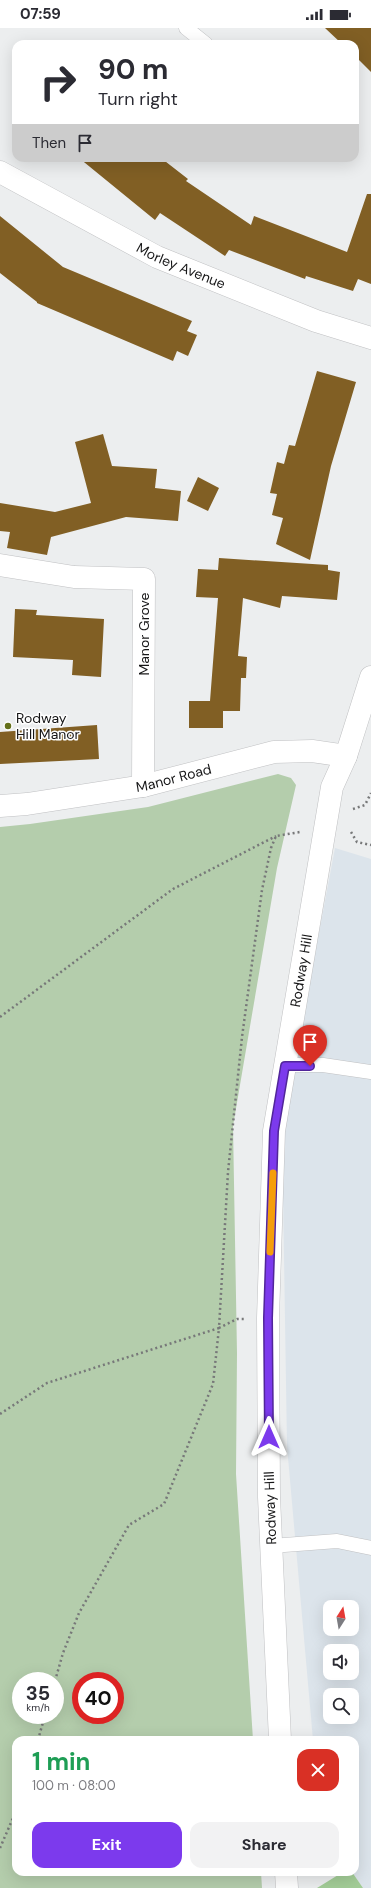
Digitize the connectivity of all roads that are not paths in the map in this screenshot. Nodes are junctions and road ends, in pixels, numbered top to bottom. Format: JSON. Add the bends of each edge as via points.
{"nodes":[{"id":1,"x":186,"y":28,"type":"edge"},
{"id":2,"x":201,"y":40,"type":"edge"},
{"id":3,"x":0,"y":172,"type":"edge"},
{"id":4,"x":371,"y":338,"type":"edge"},
{"id":5,"x":0,"y":565,"type":"edge"},
{"id":6,"x":371,"y":677,"type":"edge"},
{"id":7,"x":346,"y":756,"type":"junction"},
{"id":8,"x":143,"y":786,"type":"junction"},
{"id":9,"x":0,"y":806,"type":"edge"},
{"id":10,"x":285,"y":1066,"type":"junction"},
{"id":11,"x":371,"y":1072,"type":"edge"},
{"id":12,"x":271,"y":1546,"type":"junction"},
{"id":13,"x":371,"y":1548,"type":"edge"},
{"id":14,"x":280,"y":1736,"type":"edge"},
{"id":15,"x":286,"y":1876,"type":"edge"},
{"id":16,"x":287,"y":1888,"type":"edge"}],
"edges":[{"from":1,"to":2,"type":"lane"},
{"from":3,"to":4,"type":"street","name":"Morley Avenue","via":[[157,257],[316,321]]},
{"from":5,"to":8,"type":"street","name":"Manor Grove","via":[[74,577],[144,579]]},
{"from":6,"to":7,"type":"street","name":"Rodway Hill"},
{"from":7,"to":8,"type":"street","name":"Manor Road","via":[[312,750],[274,752]]},
{"from":7,"to":10,"type":"street","name":"Rodway Hill","via":[[332,787]]},
{"from":8,"to":9,"type":"street","name":"Manor Road"},
{"from":10,"to":11,"type":"lane","via":[[323,1066]]},
{"from":10,"to":12,"type":"street","name":"Rodway Hill","via":[[274,1131],[268,1318]]},
{"from":12,"to":13,"type":"lane","via":[[337,1541]]},
{"from":12,"to":14,"type":"street","name":"Rodway Hill"},
{"from":15,"to":16,"type":"street"}]}
